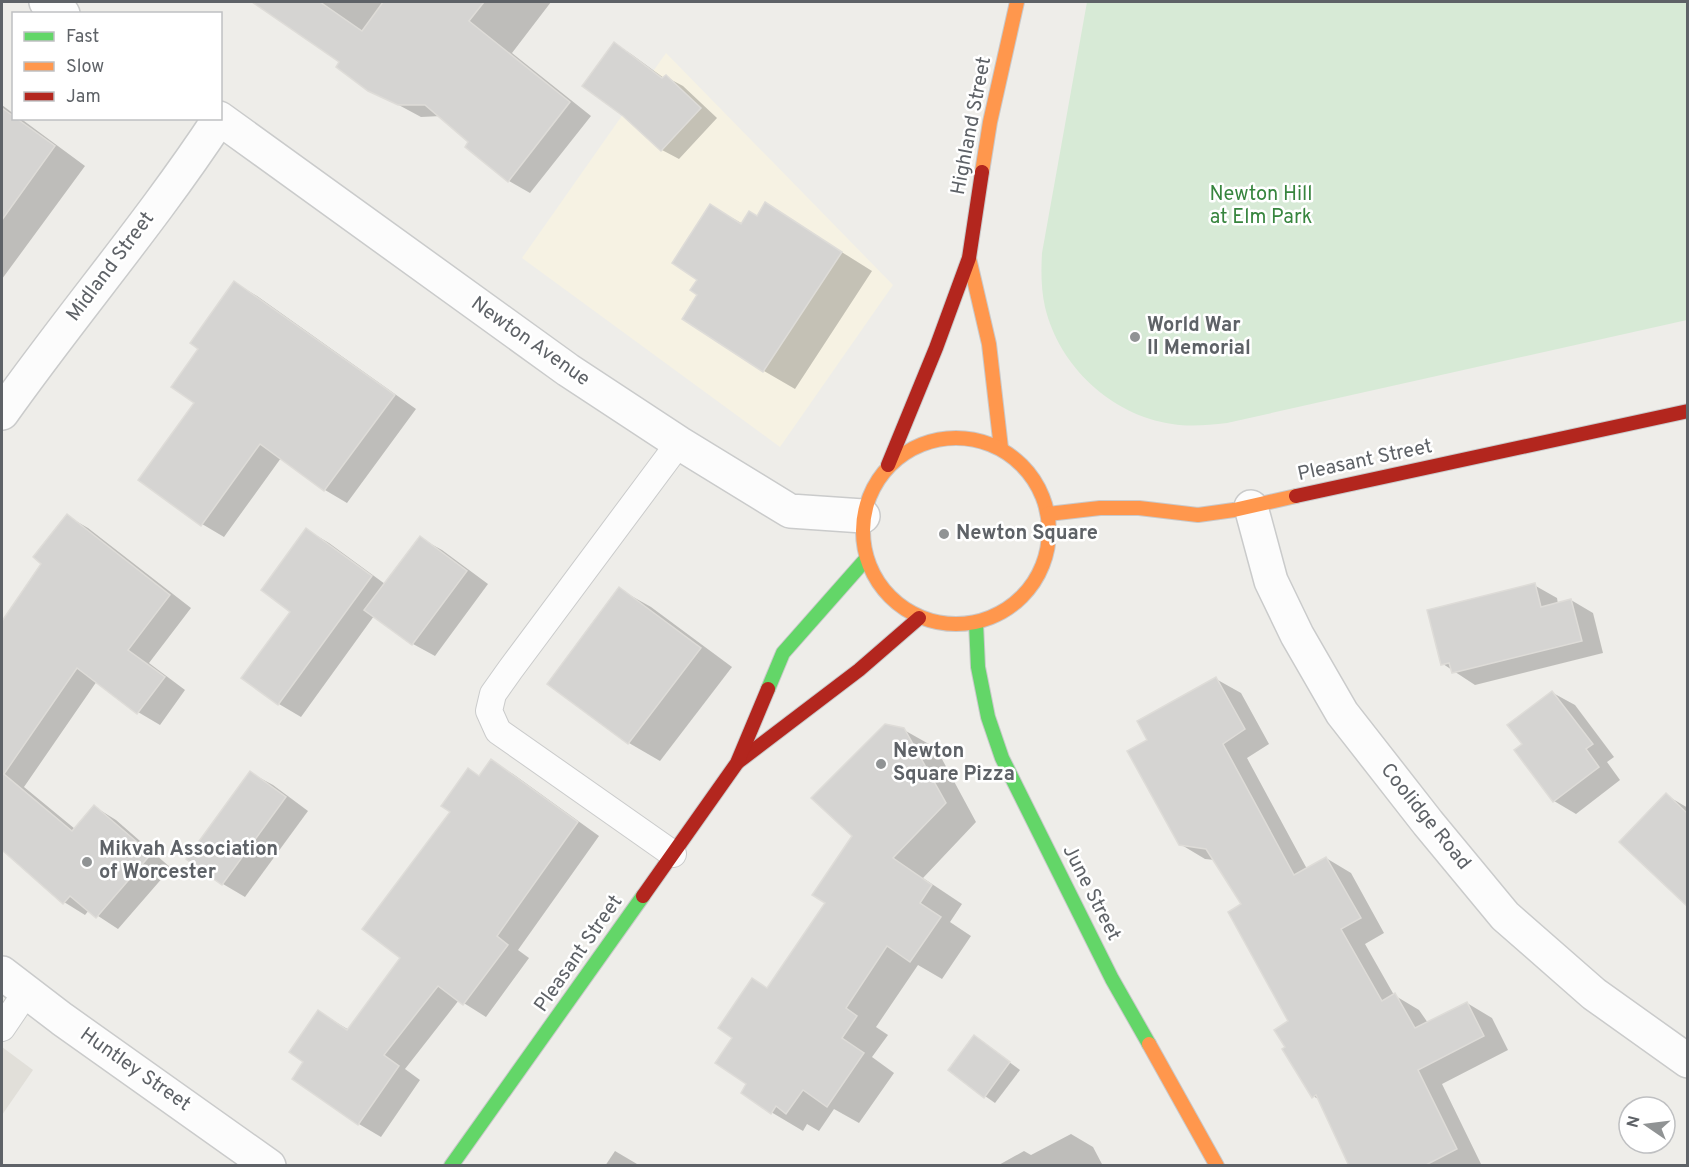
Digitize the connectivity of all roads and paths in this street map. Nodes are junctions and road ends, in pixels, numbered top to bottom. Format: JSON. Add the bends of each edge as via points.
{"nodes":[{"id":1,"x":46,"y":2,"type":"edge"},
{"id":2,"x":1017,"y":2,"type":"edge"},
{"id":3,"x":60,"y":12,"type":"edge"},
{"id":4,"x":218,"y":120,"type":"edge"},
{"id":5,"x":220,"y":120,"type":"edge"},
{"id":6,"x":969,"y":258,"type":"junction"},
{"id":7,"x":1688,"y":411,"type":"edge"},
{"id":8,"x":2,"y":413,"type":"edge"},
{"id":9,"x":679,"y":443,"type":"junction"},
{"id":10,"x":1001,"y":448,"type":"junction"},
{"id":11,"x":888,"y":465,"type":"junction"},
{"id":12,"x":1251,"y":507,"type":"junction"},
{"id":13,"x":1048,"y":514,"type":"junction"},
{"id":14,"x":863,"y":516,"type":"junction"},
{"id":15,"x":866,"y":559,"type":"junction"},
{"id":16,"x":919,"y":618,"type":"junction"},
{"id":17,"x":976,"y":623,"type":"junction"},
{"id":18,"x":737,"y":763,"type":"junction"},
{"id":19,"x":673,"y":854,"type":"junction"},
{"id":20,"x":14,"y":982,"type":"edge"},
{"id":21,"x":2,"y":1028,"type":"edge"},
{"id":22,"x":1688,"y":1061,"type":"edge"},
{"id":23,"x":269,"y":1166,"type":"edge"},
{"id":24,"x":451,"y":1166,"type":"edge"},
{"id":25,"x":1217,"y":1166,"type":"edge"}],
"edges":[{"from":1,"to":3,"type":"street"},
{"from":2,"to":6,"type":"main road","name":"Highland Street","via":[[990,122]]},
{"from":4,"to":8,"type":"street","name":"Midland Street","via":[[183,173]]},
{"from":5,"to":9,"type":"street","name":"Newton Avenue","via":[[568,370]]},
{"from":6,"to":10,"type":"main road","name":"Highland Street","via":[[989,344]]},
{"from":6,"to":11,"type":"main road","name":"Highland Street"},
{"from":7,"to":12,"type":"main road","name":"Pleasant Street"},
{"from":9,"to":14,"type":"street","name":"Newton Avenue","via":[[790,511]]},
{"from":9,"to":19,"type":"lane","via":[[510,670],[493,694],[489,711],[498,731]]},
{"from":10,"to":11,"type":"main road","via":[[963,437],[922,443]]},
{"from":10,"to":13,"type":"main road","via":[[1023,465],[1034,480]]},
{"from":11,"to":14,"type":"main road","via":[[872,489]]},
{"from":12,"to":13,"type":"main road","name":"Pleasant Street","via":[[1198,515],[1139,508]]},
{"from":12,"to":22,"type":"street","name":"Coolidge Road","via":[[1271,581],[1297,634],[1342,713],[1428,823],[1505,916],[1594,994]]},
{"from":13,"to":17,"type":"main road","via":[[1049,543],[1040,571],[1025,594],[1003,612]]},
{"from":14,"to":15,"type":"main road"},
{"from":15,"to":16,"type":"main road","via":[[878,584],[895,603]]},
{"from":15,"to":18,"type":"main road","name":"Pleasant Street","via":[[783,653]]},
{"from":16,"to":17,"type":"main road","via":[[947,625]]},
{"from":16,"to":18,"type":"main road","name":"Pleasant Street","via":[[859,670]]},
{"from":17,"to":25,"type":"main road","name":"June Street","via":[[978,667],[988,717],[1002,758],[1112,979]]},
{"from":18,"to":19,"type":"main road","name":"Pleasant Street"},
{"from":19,"to":24,"type":"main road","name":"Pleasant Street"},
{"from":20,"to":21,"type":"lane"},
{"from":20,"to":23,"type":"street","name":"Huntley Street"}]}
